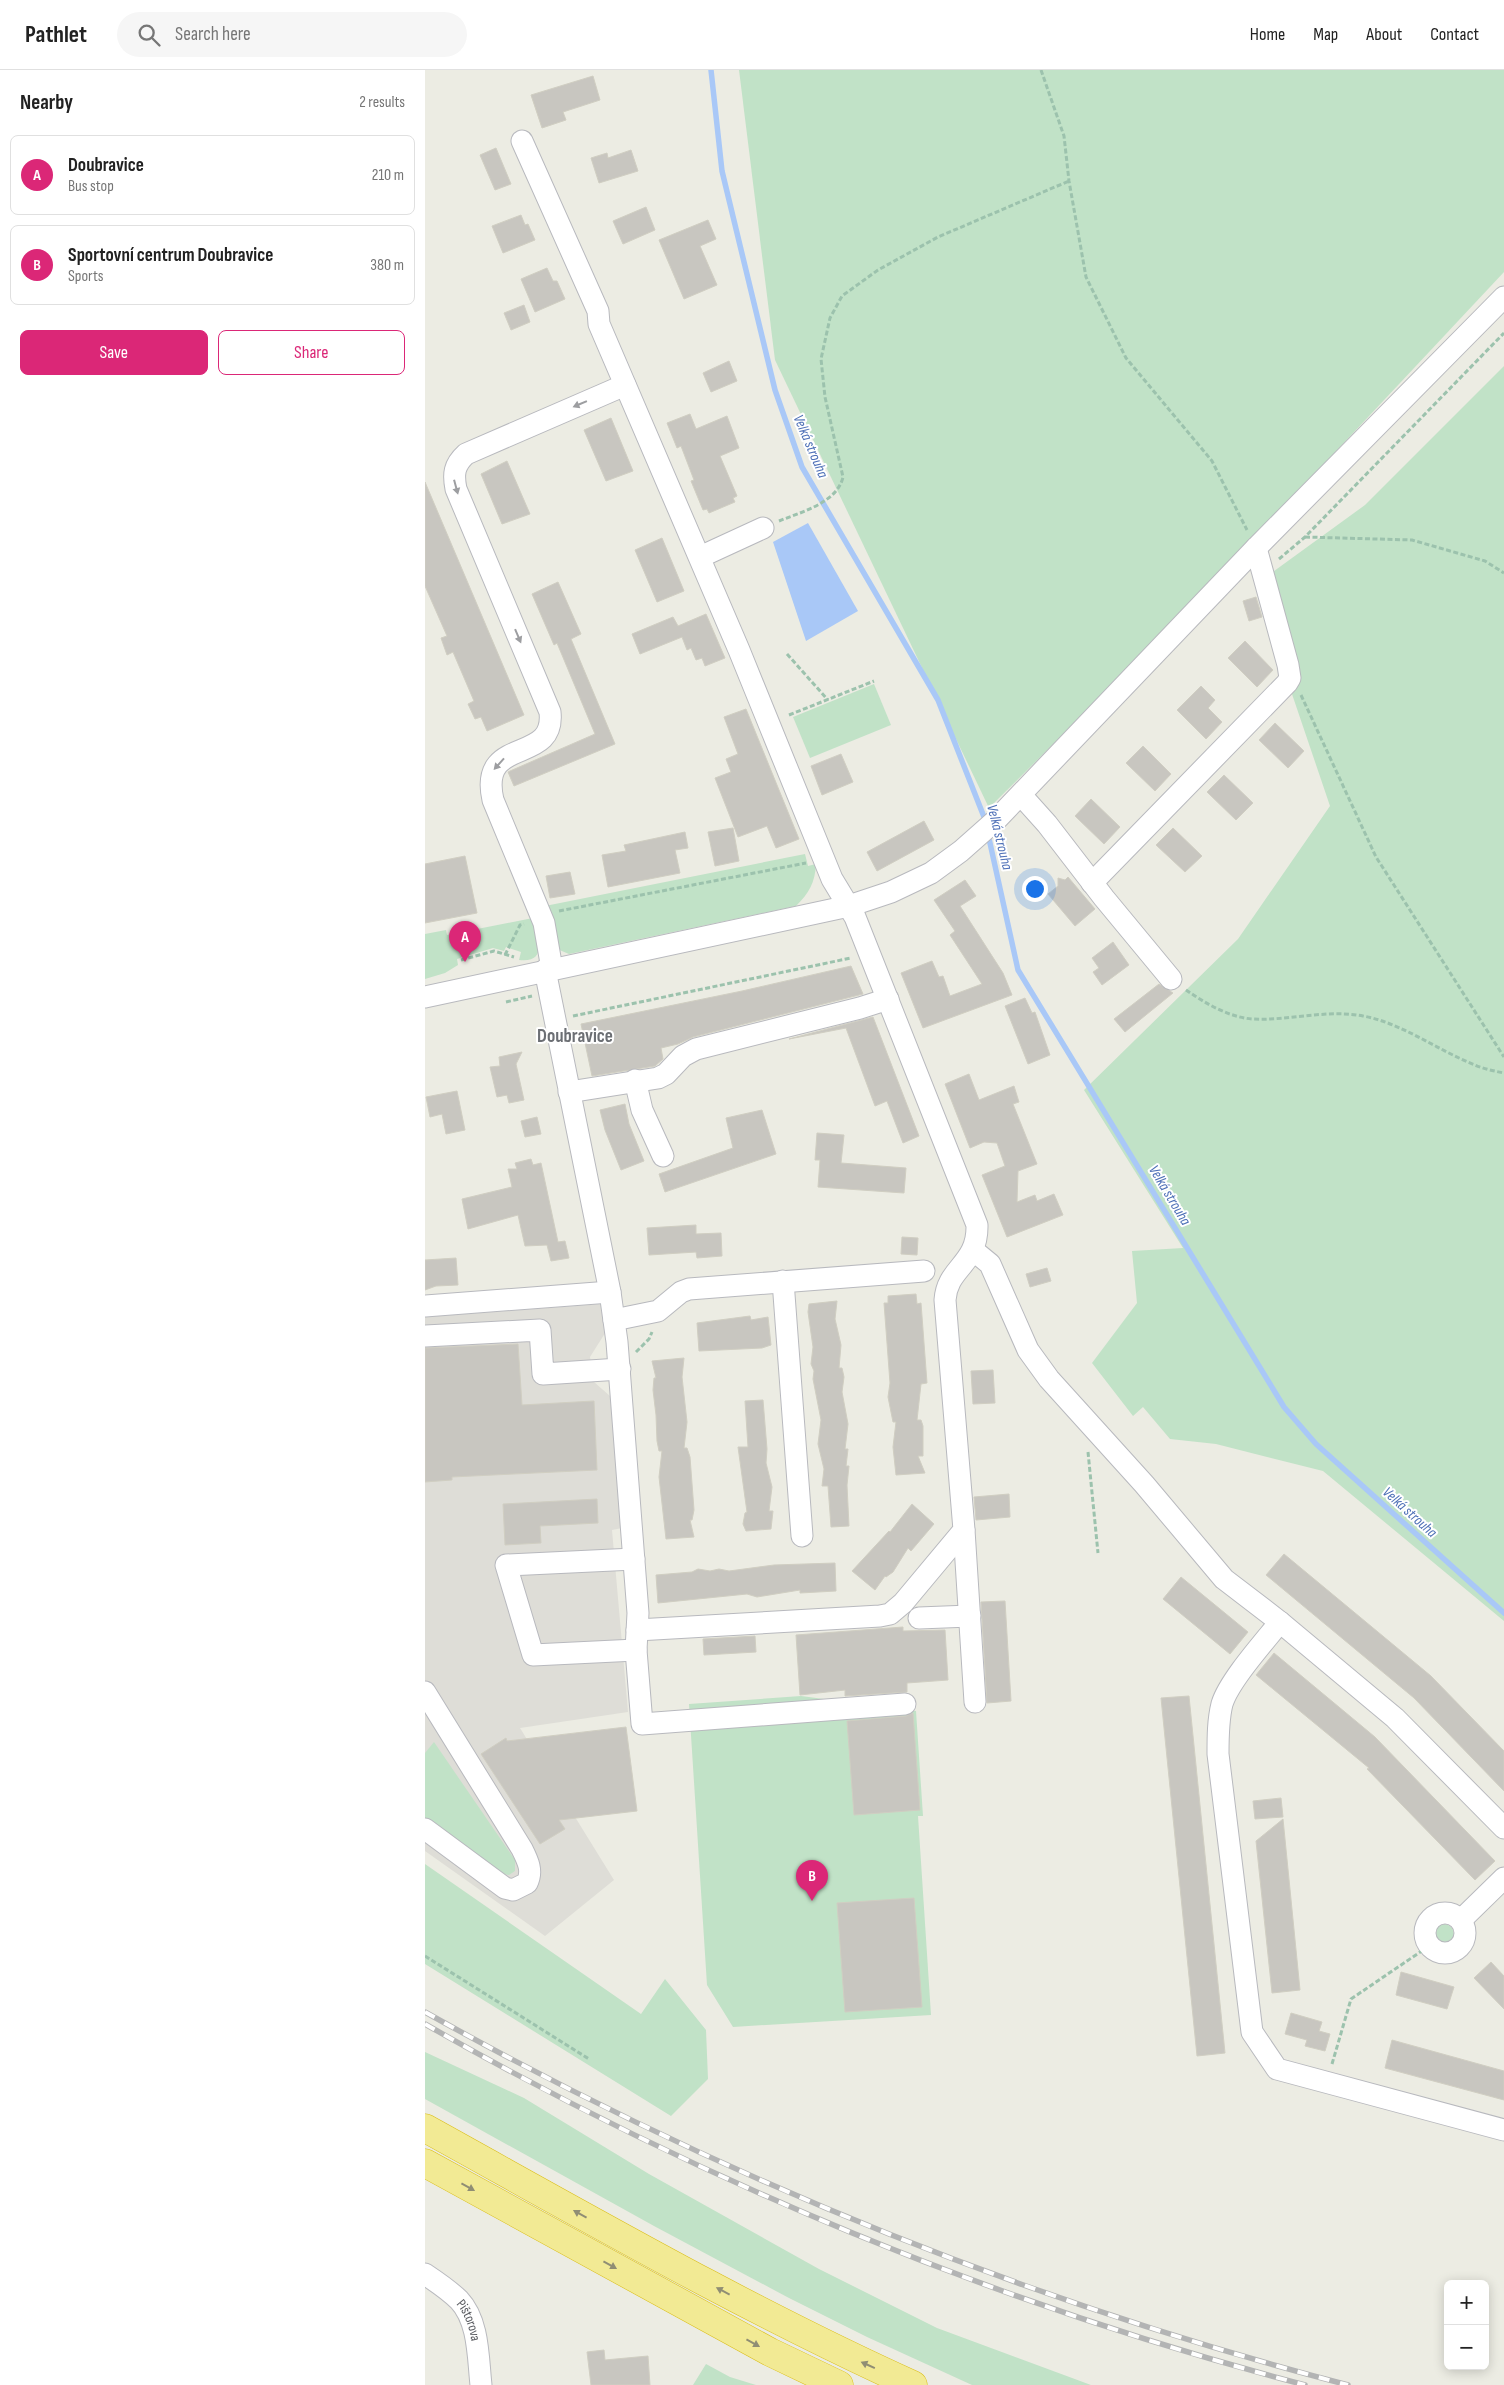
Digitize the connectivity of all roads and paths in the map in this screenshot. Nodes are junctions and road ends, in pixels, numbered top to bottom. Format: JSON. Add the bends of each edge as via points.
{"nodes":[{"id":1,"x":1041,"y":70,"type":"edge"},
{"id":2,"x":521,"y":141,"type":"dead end"},
{"id":3,"x":1069,"y":181,"type":"junction"},
{"id":4,"x":1504,"y":297,"type":"edge"},
{"id":5,"x":1504,"y":333,"type":"edge"},
{"id":6,"x":625,"y":385,"type":"junction"},
{"id":7,"x":763,"y":528,"type":"joint"},
{"id":8,"x":1305,"y":537,"type":"junction"},
{"id":9,"x":700,"y":557,"type":"junction"},
{"id":10,"x":1259,"y":557,"type":"junction"},
{"id":11,"x":1504,"y":573,"type":"edge"},
{"id":12,"x":787,"y":654,"type":"dead end"},
{"id":13,"x":1289,"y":678,"type":"junction"},
{"id":14,"x":874,"y":681,"type":"dead end"},
{"id":15,"x":828,"y":700,"type":"junction"},
{"id":16,"x":789,"y":715,"type":"dead end"},
{"id":17,"x":1021,"y":795,"type":"junction"},
{"id":18,"x":825,"y":859,"type":"junction"},
{"id":19,"x":1092,"y":883,"type":"junction"},
{"id":20,"x":849,"y":906,"type":"junction"},
{"id":21,"x":541,"y":914,"type":"junction"},
{"id":22,"x":505,"y":955,"type":"junction"},
{"id":23,"x":870,"y":955,"type":"junction"},
{"id":24,"x":517,"y":958,"type":"dead end"},
{"id":25,"x":461,"y":960,"type":"dead end"},
{"id":26,"x":549,"y":970,"type":"junction"},
{"id":27,"x":1171,"y":979,"type":"joint"},
{"id":28,"x":425,"y":997,"type":"edge"},
{"id":29,"x":888,"y":999,"type":"junction"},
{"id":30,"x":555,"y":1019,"type":"junction"},
{"id":31,"x":1504,"y":1057,"type":"edge"},
{"id":32,"x":1504,"y":1074,"type":"edge"},
{"id":33,"x":635,"y":1080,"type":"junction"},
{"id":34,"x":569,"y":1092,"type":"junction"},
{"id":35,"x":663,"y":1156,"type":"dead end"},
{"id":36,"x":973,"y":1250,"type":"junction"},
{"id":37,"x":923,"y":1271,"type":"dead end"},
{"id":38,"x":783,"y":1281,"type":"junction"},
{"id":39,"x":610,"y":1292,"type":"junction"},
{"id":40,"x":425,"y":1306,"type":"edge"},
{"id":41,"x":614,"y":1320,"type":"junction"},
{"id":42,"x":425,"y":1336,"type":"edge"},
{"id":43,"x":619,"y":1369,"type":"junction"},
{"id":44,"x":1099,"y":1435,"type":"junction"},
{"id":45,"x":964,"y":1530,"type":"junction"},
{"id":46,"x":802,"y":1536,"type":"dead end"},
{"id":47,"x":1098,"y":1553,"type":"dead end"},
{"id":48,"x":634,"y":1560,"type":"junction"},
{"id":49,"x":970,"y":1616,"type":"junction"},
{"id":50,"x":919,"y":1618,"type":"dead end"},
{"id":51,"x":1280,"y":1622,"type":"junction"},
{"id":52,"x":637,"y":1640,"type":"junction"},
{"id":53,"x":425,"y":1692,"type":"edge"},
{"id":54,"x":975,"y":1702,"type":"dead end"},
{"id":55,"x":905,"y":1704,"type":"dead end"},
{"id":56,"x":1504,"y":1828,"type":"edge"},
{"id":57,"x":425,"y":1829,"type":"edge"},
{"id":58,"x":1504,"y":1878,"type":"edge"},
{"id":59,"x":1429,"y":1946,"type":"joint"},
{"id":60,"x":425,"y":1956,"type":"edge"},
{"id":61,"x":589,"y":2059,"type":"dead end"},
{"id":62,"x":1327,"y":2083,"type":"junction"},
{"id":63,"x":425,"y":2128,"type":"edge"},
{"id":64,"x":1504,"y":2130,"type":"edge"},
{"id":65,"x":425,"y":2163,"type":"edge"},
{"id":66,"x":425,"y":2274,"type":"edge"},
{"id":67,"x":481,"y":2385,"type":"edge"},
{"id":68,"x":839,"y":2385,"type":"edge"},
{"id":69,"x":913,"y":2385,"type":"edge"}],
"edges":[{"from":1,"to":3,"type":"path","via":[[1065,136]]},
{"from":2,"to":6,"type":"street","via":[[598,311],[599,324]]},
{"from":3,"to":7,"type":"path","via":[[938,237],[878,270],[842,296],[830,318],[821,359],[825,397],[843,477],[841,487],[815,505]]},
{"from":3,"to":10,"type":"path","via":[[1086,277],[1126,358],[1211,461]]},
{"from":4,"to":10,"type":"street"},
{"from":5,"to":8,"type":"path"},
{"from":6,"to":9,"type":"street"},
{"from":6,"to":21,"type":"street","one_way":true,"via":[[465,454],[454,469],[456,489],[550,712],[546,736],[497,764],[490,788]]},
{"from":7,"to":9,"type":"street"},
{"from":8,"to":10,"type":"path","via":[[1277,560]]},
{"from":8,"to":11,"type":"path","via":[[1413,540],[1485,561]]},
{"from":9,"to":18,"type":"street"},
{"from":10,"to":13,"type":"street"},
{"from":10,"to":17,"type":"street"},
{"from":12,"to":15,"type":"path"},
{"from":13,"to":19,"type":"street","via":[[1283,688]]},
{"from":13,"to":31,"type":"path","via":[[1376,857]]},
{"from":14,"to":15,"type":"path"},
{"from":15,"to":16,"type":"path"},
{"from":17,"to":19,"type":"street"},
{"from":17,"to":20,"type":"street","via":[[948,862],[914,882]]},
{"from":18,"to":20,"type":"street"},
{"from":18,"to":21,"type":"path"},
{"from":19,"to":27,"type":"street"},
{"from":20,"to":23,"type":"street"},
{"from":20,"to":26,"type":"street"},
{"from":21,"to":22,"type":"path","via":[[533,922],[520,925]]},
{"from":21,"to":26,"type":"street"},
{"from":22,"to":24,"type":"path"},
{"from":22,"to":25,"type":"path","via":[[494,951]]},
{"from":23,"to":29,"type":"street"},
{"from":23,"to":30,"type":"path"},
{"from":26,"to":28,"type":"street"},
{"from":26,"to":30,"type":"street"},
{"from":27,"to":32,"type":"path","via":[[1203,1001],[1227,1013],[1251,1019],[1337,1013],[1364,1016],[1475,1065]]},
{"from":29,"to":33,"type":"street","via":[[696,1049],[683,1056],[663,1076],[653,1080]]},
{"from":29,"to":36,"type":"street","via":[[973,1210],[977,1234]]},
{"from":30,"to":34,"type":"street"},
{"from":33,"to":34,"type":"street"},
{"from":33,"to":35,"type":"street","via":[[642,1110]]},
{"from":34,"to":39,"type":"street"},
{"from":36,"to":44,"type":"street","via":[[990,1264],[1018,1329],[1038,1365]]},
{"from":36,"to":45,"type":"street","via":[[945,1288]]},
{"from":37,"to":38,"type":"street"},
{"from":38,"to":41,"type":"street","via":[[689,1289],[657,1311]]},
{"from":38,"to":46,"type":"street"},
{"from":39,"to":40,"type":"street"},
{"from":39,"to":41,"type":"street"},
{"from":41,"to":43,"type":"street"},
{"from":42,"to":43,"type":"street","via":[[540,1330],[543,1374]]},
{"from":43,"to":48,"type":"street"},
{"from":44,"to":47,"type":"path","via":[[1089,1445],[1088,1454]]},
{"from":44,"to":51,"type":"street","via":[[1224,1579]]},
{"from":45,"to":49,"type":"street"},
{"from":45,"to":52,"type":"street","via":[[890,1614],[666,1630]]},
{"from":48,"to":52,"type":"street"},
{"from":48,"to":52,"type":"street","via":[[506,1565],[533,1655]]},
{"from":49,"to":50,"type":"street"},
{"from":49,"to":54,"type":"street"},
{"from":51,"to":56,"type":"street","via":[[1395,1718]]},
{"from":51,"to":62,"type":"street","via":[[1232,1684],[1223,1702],[1219,1720],[1219,1754],[1252,2032],[1277,2069]]},
{"from":52,"to":55,"type":"street","via":[[641,1724]]},
{"from":53,"to":57,"type":"street","via":[[522,1849],[531,1876],[527,1883],[513,1890],[505,1888]]},
{"from":58,"to":59,"type":"street","via":[[1461,1920],[1449,1913],[1430,1920],[1425,1933]]},
{"from":59,"to":62,"type":"path","via":[[1351,1999]]},
{"from":60,"to":61,"type":"path"},
{"from":62,"to":64,"type":"street"},
{"from":69,"to":63,"type":"highway","one_way":true,"via":[[761,2311]]},
{"from":65,"to":68,"type":"highway","one_way":true,"via":[[770,2352]]},
{"from":66,"to":67,"type":"street","name":"Pištorova","via":[[461,2301],[470,2316]]}]}
